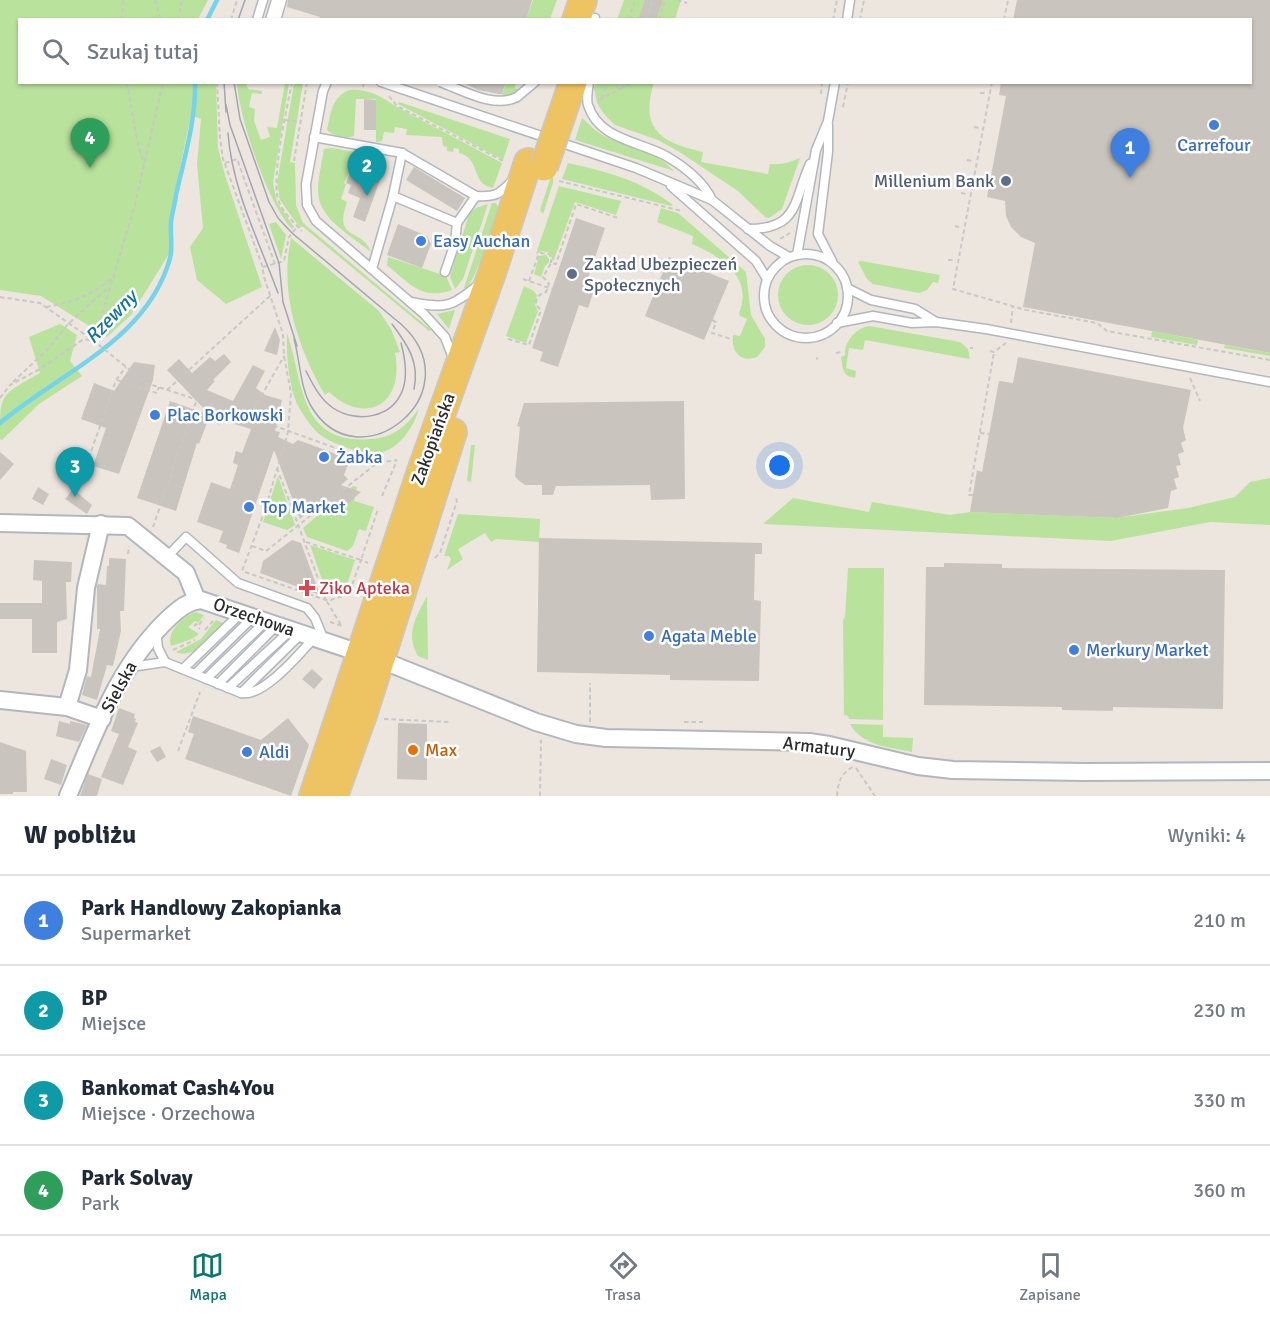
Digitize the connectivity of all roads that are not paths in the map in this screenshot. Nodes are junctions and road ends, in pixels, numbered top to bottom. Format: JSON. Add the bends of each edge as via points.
{"nodes":[{"id":1,"x":263,"y":0,"type":"edge"},
{"id":2,"x":276,"y":0,"type":"edge"},
{"id":3,"x":282,"y":0,"type":"edge"},
{"id":4,"x":850,"y":0,"type":"edge"},
{"id":5,"x":258,"y":18,"type":"edge"},
{"id":6,"x":271,"y":18,"type":"edge"},
{"id":7,"x":277,"y":18,"type":"edge"},
{"id":8,"x":847,"y":18,"type":"edge"},
{"id":9,"x":326,"y":84,"type":"edge"},
{"id":10,"x":387,"y":84,"type":"edge"},
{"id":11,"x":446,"y":84,"type":"edge"},
{"id":12,"x":533,"y":84,"type":"edge"},
{"id":13,"x":554,"y":84,"type":"edge"},
{"id":14,"x":572,"y":84,"type":"edge"},
{"id":15,"x":588,"y":84,"type":"edge"},
{"id":16,"x":835,"y":84,"type":"edge"},
{"id":17,"x":552,"y":114,"type":"junction"},
{"id":18,"x":828,"y":121,"type":"junction"},
{"id":19,"x":314,"y":137,"type":"junction"},
{"id":20,"x":816,"y":150,"type":"junction"},
{"id":21,"x":402,"y":153,"type":"junction"},
{"id":22,"x":533,"y":168,"type":"junction"},
{"id":23,"x":666,"y":182,"type":"junction"},
{"id":24,"x":393,"y":196,"type":"junction"},
{"id":25,"x":476,"y":196,"type":"junction"},
{"id":26,"x":712,"y":200,"type":"junction"},
{"id":27,"x":457,"y":223,"type":"junction"},
{"id":28,"x":748,"y":229,"type":"junction"},
{"id":29,"x":793,"y":256,"type":"junction"},
{"id":30,"x":833,"y":264,"type":"junction"},
{"id":31,"x":372,"y":269,"type":"junction"},
{"id":32,"x":445,"y":272,"type":"dead end"},
{"id":33,"x":492,"y":273,"type":"junction"},
{"id":34,"x":767,"y":279,"type":"junction"},
{"id":35,"x":847,"y":288,"type":"junction"},
{"id":36,"x":411,"y":301,"type":"junction"},
{"id":37,"x":936,"y":322,"type":"junction"},
{"id":38,"x":837,"y":324,"type":"junction"},
{"id":39,"x":455,"y":376,"type":"junction"},
{"id":40,"x":1270,"y":382,"type":"edge"},
{"id":41,"x":0,"y":523,"type":"edge"},
{"id":42,"x":101,"y":524,"type":"junction"},
{"id":43,"x":167,"y":556,"type":"junction"},
{"id":44,"x":197,"y":600,"type":"junction"},
{"id":45,"x":284,"y":627,"type":"junction"},
{"id":46,"x":156,"y":630,"type":"junction"},
{"id":47,"x":370,"y":657,"type":"junction"},
{"id":48,"x":165,"y":662,"type":"junction"},
{"id":49,"x":127,"y":667,"type":"junction"},
{"id":50,"x":183,"y":669,"type":"junction"},
{"id":51,"x":195,"y":674,"type":"junction"},
{"id":52,"x":206,"y":679,"type":"junction"},
{"id":53,"x":218,"y":684,"type":"junction"},
{"id":54,"x":228,"y":688,"type":"junction"},
{"id":55,"x":241,"y":693,"type":"junction"},
{"id":56,"x":0,"y":700,"type":"edge"},
{"id":57,"x":67,"y":707,"type":"junction"},
{"id":58,"x":102,"y":719,"type":"junction"},
{"id":59,"x":1270,"y":771,"type":"edge"},
{"id":60,"x":68,"y":796,"type":"edge"},
{"id":61,"x":313,"y":796,"type":"edge"},
{"id":62,"x":334,"y":796,"type":"edge"}],
"edges":[{"from":1,"to":5,"type":"lane"},
{"from":2,"to":6,"type":"lane"},
{"from":3,"to":7,"type":"lane"},
{"from":4,"to":8,"type":"lane"},
{"from":9,"to":19,"type":"lane"},
{"from":10,"to":23,"type":"lane","via":[[636,168]]},
{"from":11,"to":12,"type":"lane","bridge":true,"via":[[497,102],[517,97]]},
{"from":13,"to":17,"type":"main road","name":"Zakopiańska"},
{"from":14,"to":17,"type":"main road","name":"Zakopiańska"},
{"from":15,"to":26,"type":"lane","via":[[587,104],[603,128],[665,156],[690,173]]},
{"from":16,"to":18,"type":"lane"},
{"from":17,"to":22,"type":"main road","name":"Zakopiańska","bridge":true},
{"from":18,"to":20,"type":"lane"},
{"from":18,"to":30,"type":"lane","via":[[818,234]]},
{"from":19,"to":21,"type":"lane"},
{"from":19,"to":31,"type":"lane","via":[[306,192],[309,210],[323,228]]},
{"from":20,"to":28,"type":"lane","via":[[791,214],[780,224]]},
{"from":20,"to":29,"type":"lane"},
{"from":21,"to":24,"type":"lane"},
{"from":21,"to":25,"type":"lane"},
{"from":22,"to":25,"type":"lane","via":[[498,195]]},
{"from":22,"to":33,"type":"main road","name":"Zakopiańska"},
{"from":22,"to":47,"type":"main road","name":"Zakopiańska","via":[[467,391]]},
{"from":23,"to":26,"type":"lane"},
{"from":23,"to":34,"type":"lane","via":[[756,261]]},
{"from":24,"to":27,"type":"lane"},
{"from":24,"to":31,"type":"lane"},
{"from":25,"to":27,"type":"lane"},
{"from":26,"to":28,"type":"lane"},
{"from":27,"to":32,"type":"lane"},
{"from":28,"to":29,"type":"lane","via":[[770,246]]},
{"from":29,"to":30,"type":"lane","via":[[816,255]]},
{"from":29,"to":34,"type":"lane"},
{"from":30,"to":35,"type":"lane"},
{"from":31,"to":36,"type":"lane"},
{"from":33,"to":36,"type":"lane","via":[[458,302],[434,306]]},
{"from":33,"to":39,"type":"main road","name":"Zakopiańska"},
{"from":34,"to":38,"type":"lane","via":[[764,296],[768,313],[785,332],[814,337]]},
{"from":35,"to":37,"type":"lane","via":[[871,300],[915,309]]},
{"from":35,"to":38,"type":"lane","via":[[846,307]]},
{"from":36,"to":39,"type":"lane","via":[[446,337]]},
{"from":37,"to":38,"type":"lane","via":[[873,316]]},
{"from":37,"to":40,"type":"lane"},
{"from":39,"to":47,"type":"main road","name":"Zakopiańska","via":[[421,471]]},
{"from":41,"to":42,"type":"street","name":"Orzechowa"},
{"from":42,"to":43,"type":"street","name":"Orzechowa","via":[[128,525]]},
{"from":42,"to":57,"type":"street","via":[[86,588],[78,670]]},
{"from":43,"to":44,"type":"street","name":"Orzechowa","via":[[186,573]]},
{"from":43,"to":45,"type":"lane","via":[[186,537],[238,583],[307,608],[315,618]]},
{"from":44,"to":45,"type":"street","name":"Orzechowa"},
{"from":44,"to":46,"type":"street","name":"Sielska","via":[[182,607]]},
{"from":45,"to":47,"type":"street","name":"Orzechowa"},
{"from":45,"to":50,"type":"lane"},
{"from":45,"to":51,"type":"lane"},
{"from":45,"to":52,"type":"lane"},
{"from":45,"to":53,"type":"lane"},
{"from":45,"to":54,"type":"lane"},
{"from":45,"to":55,"type":"lane"},
{"from":45,"to":55,"type":"lane","via":[[265,686],[252,694]]},
{"from":46,"to":48,"type":"lane"},
{"from":46,"to":49,"type":"street","name":"Sielska"},
{"from":47,"to":59,"type":"street","name":"Armatury","via":[[536,722],[589,736],[809,742],[952,770]]},
{"from":47,"to":61,"type":"main road","name":"Zakopiańska"},
{"from":47,"to":62,"type":"main road","name":"Zakopiańska","via":[[364,712]]},
{"from":48,"to":49,"type":"lane"},
{"from":48,"to":50,"type":"lane"},
{"from":49,"to":58,"type":"street","name":"Sielska"},
{"from":50,"to":51,"type":"lane"},
{"from":51,"to":52,"type":"lane"},
{"from":52,"to":53,"type":"lane"},
{"from":53,"to":54,"type":"lane"},
{"from":54,"to":55,"type":"lane"},
{"from":56,"to":57,"type":"street"},
{"from":57,"to":58,"type":"street"},
{"from":58,"to":60,"type":"street","name":"Sielska"}]}
